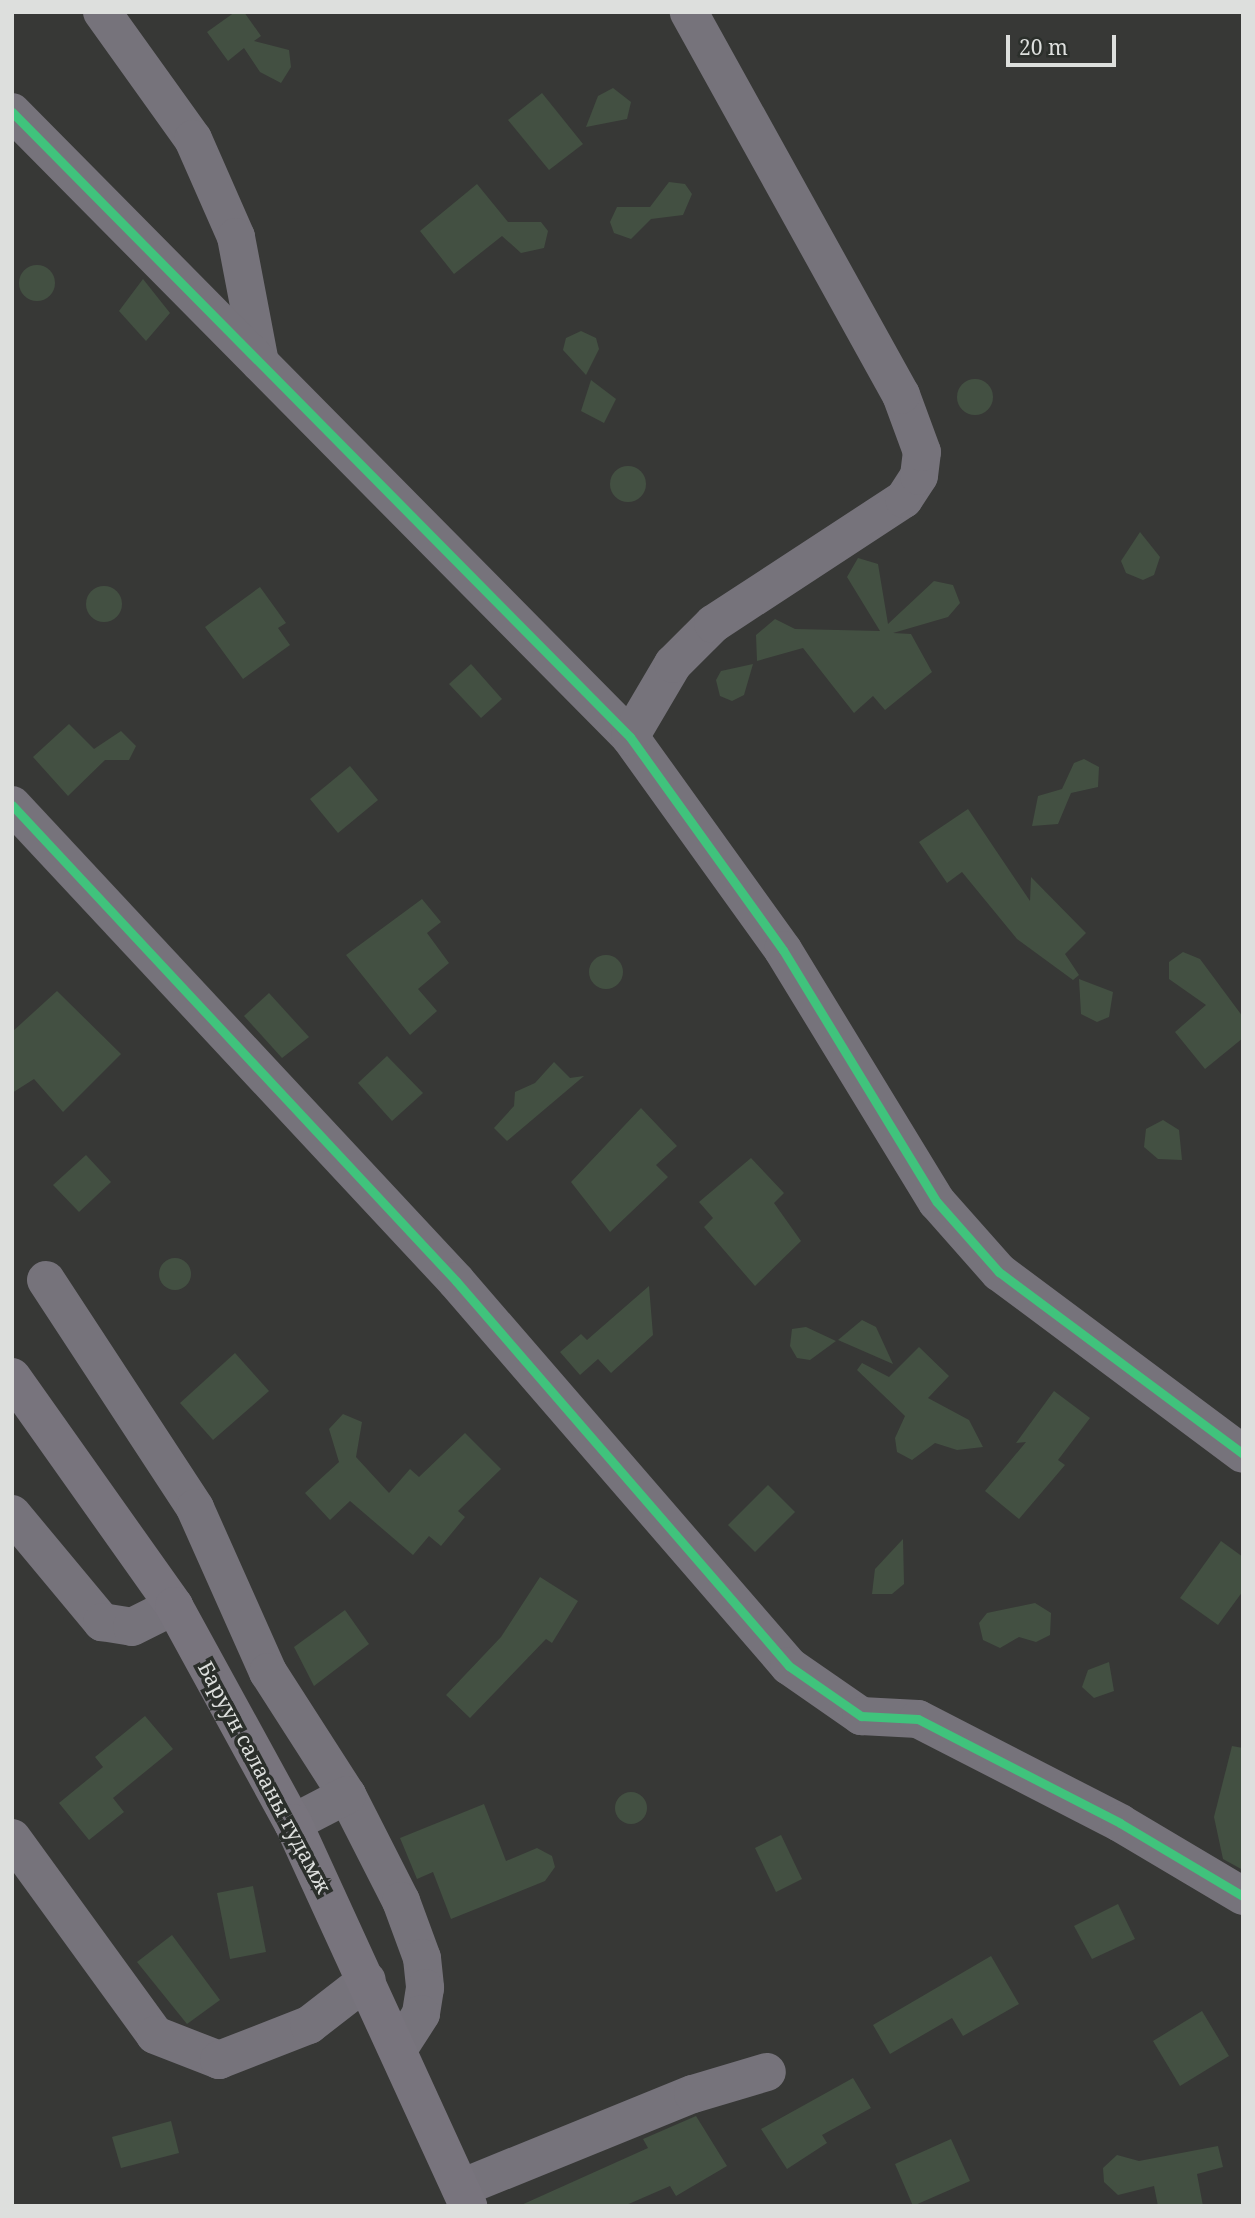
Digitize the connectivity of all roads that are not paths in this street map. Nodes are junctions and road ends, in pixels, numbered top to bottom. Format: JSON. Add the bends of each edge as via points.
{"nodes":[{"id":1,"x":102,"y":12,"type":"edge"},
{"id":2,"x":689,"y":12,"type":"edge"},
{"id":3,"x":12,"y":113,"type":"edge"},
{"id":4,"x":260,"y":363,"type":"junction"},
{"id":5,"x":630,"y":737,"type":"junction"},
{"id":6,"x":12,"y":805,"type":"edge"},
{"id":7,"x":46,"y":1280,"type":"dead end"},
{"id":8,"x":12,"y":1377,"type":"edge"},
{"id":9,"x":1243,"y":1454,"type":"edge"},
{"id":10,"x":12,"y":1514,"type":"edge"},
{"id":11,"x":174,"y":1606,"type":"junction"},
{"id":12,"x":346,"y":1795,"type":"junction"},
{"id":13,"x":293,"y":1823,"type":"junction"},
{"id":14,"x":12,"y":1838,"type":"edge"},
{"id":15,"x":1243,"y":1896,"type":"edge"},
{"id":16,"x":366,"y":1980,"type":"junction"},
{"id":17,"x":399,"y":2048,"type":"junction"},
{"id":18,"x":766,"y":2072,"type":"dead end"},
{"id":19,"x":464,"y":2197,"type":"edge"}],
"edges":[{"from":1,"to":4,"type":"street","via":[[193,139],[236,237]]},
{"from":2,"to":5,"type":"street","via":[[901,395],[922,452],[919,476],[904,499],[713,624],[673,664]]},
{"from":3,"to":4,"type":"street"},
{"from":4,"to":5,"type":"street"},
{"from":5,"to":9,"type":"street","via":[[783,950],[937,1202],[999,1272]]},
{"from":6,"to":15,"type":"street","via":[[456,1281],[789,1666],[861,1716],[918,1719],[1120,1823]]},
{"from":7,"to":12,"type":"street","via":[[195,1507],[268,1672]]},
{"from":8,"to":11,"type":"main road","name":"Баруун салааны гудамж"},
{"from":10,"to":11,"type":"street","via":[[102,1622],[132,1627]]},
{"from":11,"to":13,"type":"main road","name":"Баруун салааны гудамж"},
{"from":12,"to":13,"type":"street"},
{"from":12,"to":17,"type":"street","via":[[401,1901],[422,1958],[421,2014]]},
{"from":13,"to":16,"type":"main road","name":"Баруун салааны гудамж"},
{"from":14,"to":16,"type":"street","via":[[155,2035],[219,2060],[309,2025]]},
{"from":16,"to":17,"type":"main road","name":"Баруун салааны гудамж"},
{"from":17,"to":19,"type":"main road","name":"Баруун салааны гудамж"},
{"from":18,"to":19,"type":"street","via":[[693,2094]]}]}
